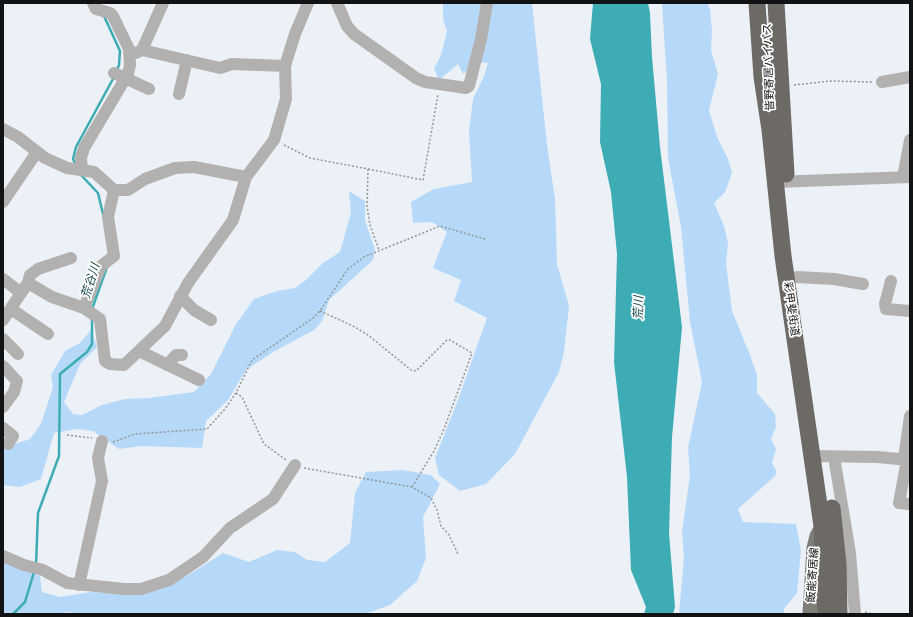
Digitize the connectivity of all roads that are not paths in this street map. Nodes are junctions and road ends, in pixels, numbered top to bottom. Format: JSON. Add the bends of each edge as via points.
{"nodes":[{"id":1,"x":163,"y":3,"type":"edge"},
{"id":2,"x":308,"y":3,"type":"edge"},
{"id":3,"x":337,"y":3,"type":"edge"},
{"id":4,"x":487,"y":3,"type":"edge"},
{"id":5,"x":757,"y":3,"type":"edge"},
{"id":6,"x":767,"y":3,"type":"edge"},
{"id":7,"x":776,"y":3,"type":"edge"},
{"id":8,"x":95,"y":6,"type":"edge"},
{"id":9,"x":142,"y":50,"type":"junction"},
{"id":10,"x":130,"y":57,"type":"junction"},
{"id":11,"x":187,"y":60,"type":"junction"},
{"id":12,"x":285,"y":66,"type":"junction"},
{"id":13,"x":120,"y":76,"type":"junction"},
{"id":14,"x":910,"y":77,"type":"edge"},
{"id":15,"x":882,"y":82,"type":"road end"},
{"id":16,"x":149,"y":89,"type":"dead end"},
{"id":17,"x":179,"y":94,"type":"dead end"},
{"id":18,"x":776,"y":128,"type":"junction"},
{"id":19,"x":3,"y":129,"type":"edge"},
{"id":20,"x":910,"y":140,"type":"edge"},
{"id":21,"x":37,"y":152,"type":"junction"},
{"id":22,"x":82,"y":169,"type":"junction"},
{"id":23,"x":246,"y":177,"type":"junction"},
{"id":24,"x":906,"y":177,"type":"edge"},
{"id":25,"x":780,"y":181,"type":"junction"},
{"id":26,"x":114,"y":190,"type":"junction"},
{"id":27,"x":3,"y":202,"type":"edge"},
{"id":28,"x":71,"y":258,"type":"dead end"},
{"id":29,"x":797,"y":277,"type":"junction"},
{"id":30,"x":3,"y":279,"type":"edge"},
{"id":31,"x":891,"y":281,"type":"dead end"},
{"id":32,"x":863,"y":284,"type":"dead end"},
{"id":33,"x":25,"y":288,"type":"junction"},
{"id":34,"x":180,"y":296,"type":"junction"},
{"id":35,"x":84,"y":308,"type":"junction"},
{"id":36,"x":11,"y":309,"type":"junction"},
{"id":37,"x":910,"y":311,"type":"edge"},
{"id":38,"x":3,"y":320,"type":"edge"},
{"id":39,"x":211,"y":320,"type":"dead end"},
{"id":40,"x":48,"y":334,"type":"dead end"},
{"id":41,"x":3,"y":338,"type":"edge"},
{"id":42,"x":139,"y":351,"type":"junction"},
{"id":43,"x":18,"y":354,"type":"dead end"},
{"id":44,"x":182,"y":355,"type":"dead end"},
{"id":45,"x":167,"y":365,"type":"junction"},
{"id":46,"x":3,"y":366,"type":"edge"},
{"id":47,"x":199,"y":380,"type":"dead end"},
{"id":48,"x":3,"y":407,"type":"edge"},
{"id":49,"x":910,"y":416,"type":"edge"},
{"id":50,"x":3,"y":428,"type":"edge"},
{"id":51,"x":102,"y":441,"type":"road end"},
{"id":52,"x":8,"y":444,"type":"dead end"},
{"id":53,"x":824,"y":456,"type":"junction"},
{"id":54,"x":907,"y":460,"type":"edge"},
{"id":55,"x":295,"y":465,"type":"road end"},
{"id":56,"x":909,"y":504,"type":"edge"},
{"id":57,"x":828,"y":525,"type":"junction"},
{"id":58,"x":3,"y":556,"type":"edge"},
{"id":59,"x":79,"y":585,"type":"junction"},
{"id":60,"x":810,"y":614,"type":"edge"},
{"id":61,"x":826,"y":614,"type":"edge"},
{"id":62,"x":839,"y":614,"type":"edge"},
{"id":63,"x":855,"y":614,"type":"edge"}],
"edges":[{"from":1,"to":9,"type":"street"},
{"from":2,"to":12,"type":"street"},
{"from":3,"to":4,"type":"street","via":[[347,26],[354,34],[416,78],[466,88],[469,86],[481,39]]},
{"from":5,"to":18,"type":"highway","name":"彩甲斐街道","via":[[762,77]]},
{"from":6,"to":18,"type":"highway","name":"皆野寄居バイパス"},
{"from":7,"to":18,"type":"highway","name":"彩甲斐街道","via":[[780,87]]},
{"from":8,"to":10,"type":"street","via":[[110,13],[125,40]]},
{"from":9,"to":10,"type":"street"},
{"from":9,"to":11,"type":"street"},
{"from":10,"to":13,"type":"street","via":[[130,65]]},
{"from":11,"to":12,"type":"street","via":[[220,68],[232,64]]},
{"from":11,"to":17,"type":"street"},
{"from":12,"to":23,"type":"street","via":[[286,99],[274,140]]},
{"from":13,"to":16,"type":"street"},
{"from":13,"to":22,"type":"street","via":[[84,148],[81,158]]},
{"from":14,"to":15,"type":"street"},
{"from":18,"to":25,"type":"highway","name":"彩甲斐街道"},
{"from":19,"to":21,"type":"street"},
{"from":20,"to":24,"type":"street"},
{"from":21,"to":22,"type":"street","via":[[67,168]]},
{"from":21,"to":27,"type":"street"},
{"from":22,"to":26,"type":"street","via":[[94,172]]},
{"from":23,"to":26,"type":"street","via":[[194,167],[175,168],[145,179],[128,190]]},
{"from":23,"to":34,"type":"street","via":[[233,220]]},
{"from":24,"to":25,"type":"street"},
{"from":25,"to":29,"type":"highway","name":"彩甲斐街道"},
{"from":25,"to":53,"type":"highway","name":"彩甲斐街道","via":[[787,282]]},
{"from":26,"to":35,"type":"street","via":[[108,216],[114,256],[101,266]]},
{"from":28,"to":33,"type":"street","via":[[38,268],[30,275]]},
{"from":29,"to":32,"type":"street"},
{"from":29,"to":53,"type":"highway","name":"彩甲斐街道"},
{"from":30,"to":33,"type":"street"},
{"from":31,"to":37,"type":"street","via":[[886,309]]},
{"from":33,"to":35,"type":"street"},
{"from":33,"to":36,"type":"street"},
{"from":34,"to":39,"type":"street","via":[[194,310]]},
{"from":34,"to":42,"type":"street","via":[[165,326]]},
{"from":35,"to":42,"type":"street","via":[[100,319],[105,361],[124,365]]},
{"from":36,"to":38,"type":"street"},
{"from":36,"to":40,"type":"street"},
{"from":41,"to":43,"type":"street"},
{"from":42,"to":45,"type":"street"},
{"from":44,"to":45,"type":"street","via":[[176,355]]},
{"from":45,"to":47,"type":"street"},
{"from":46,"to":48,"type":"street","via":[[17,381],[14,392]]},
{"from":49,"to":54,"type":"street"},
{"from":50,"to":52,"type":"street","via":[[13,436]]},
{"from":51,"to":59,"type":"street","via":[[98,458],[102,481]]},
{"from":53,"to":54,"type":"street"},
{"from":53,"to":57,"type":"highway","name":"彩甲斐街道"},
{"from":53,"to":63,"type":"street","via":[[850,553]]},
{"from":54,"to":56,"type":"street","via":[[899,502]]},
{"from":55,"to":59,"type":"street","via":[[273,499],[230,528],[203,557],[168,580],[141,589]]},
{"from":57,"to":60,"type":"main road","name":"飯能寄居線","via":[[816,536]]},
{"from":57,"to":61,"type":"highway","name":"彩甲斐街道"},
{"from":57,"to":62,"type":"highway","name":"彩甲斐街道"},
{"from":58,"to":59,"type":"street","via":[[43,570],[67,583]]}]}
